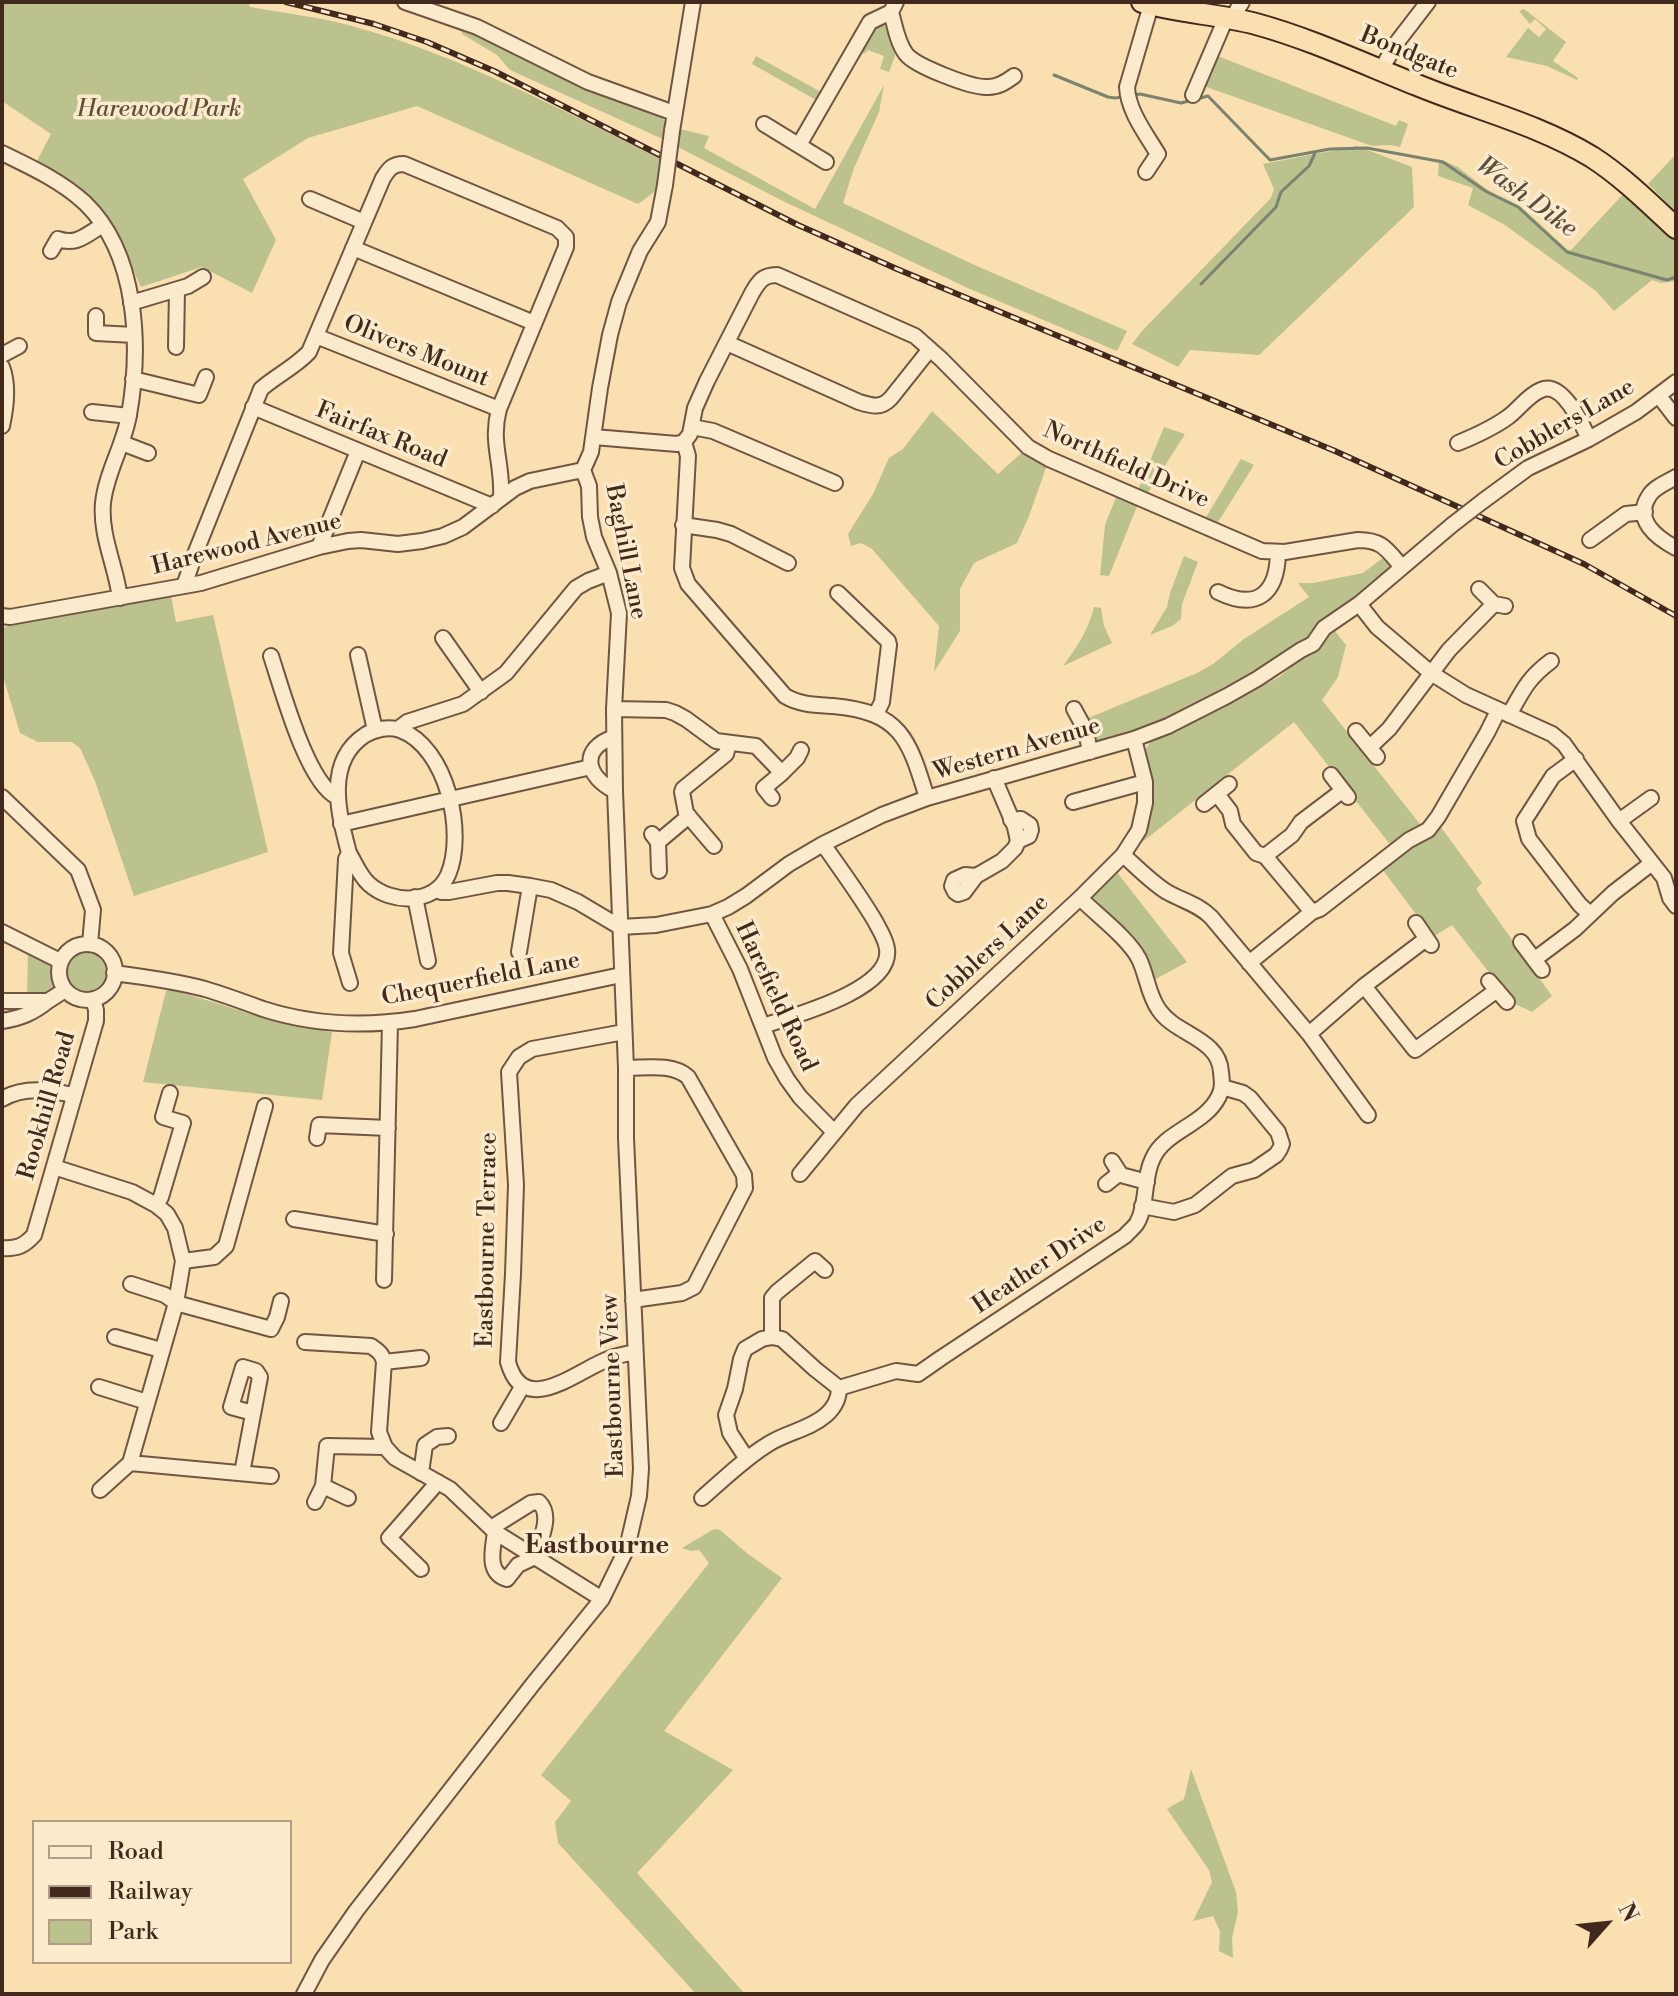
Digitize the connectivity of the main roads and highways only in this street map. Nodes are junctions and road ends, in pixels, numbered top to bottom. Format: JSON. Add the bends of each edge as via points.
{"nodes":[{"id":1,"x":1147,"y":3,"type":"edge"},
{"id":2,"x":1234,"y":13,"type":"edge"},
{"id":3,"x":1676,"y":228,"type":"edge"}],
"edges":[{"from":1,"to":2,"type":"highway","name":"Bondgate","via":[[1183,12]]},
{"from":2,"to":3,"type":"highway","name":"Bondgate","via":[[1557,138],[1623,179]]}]}
